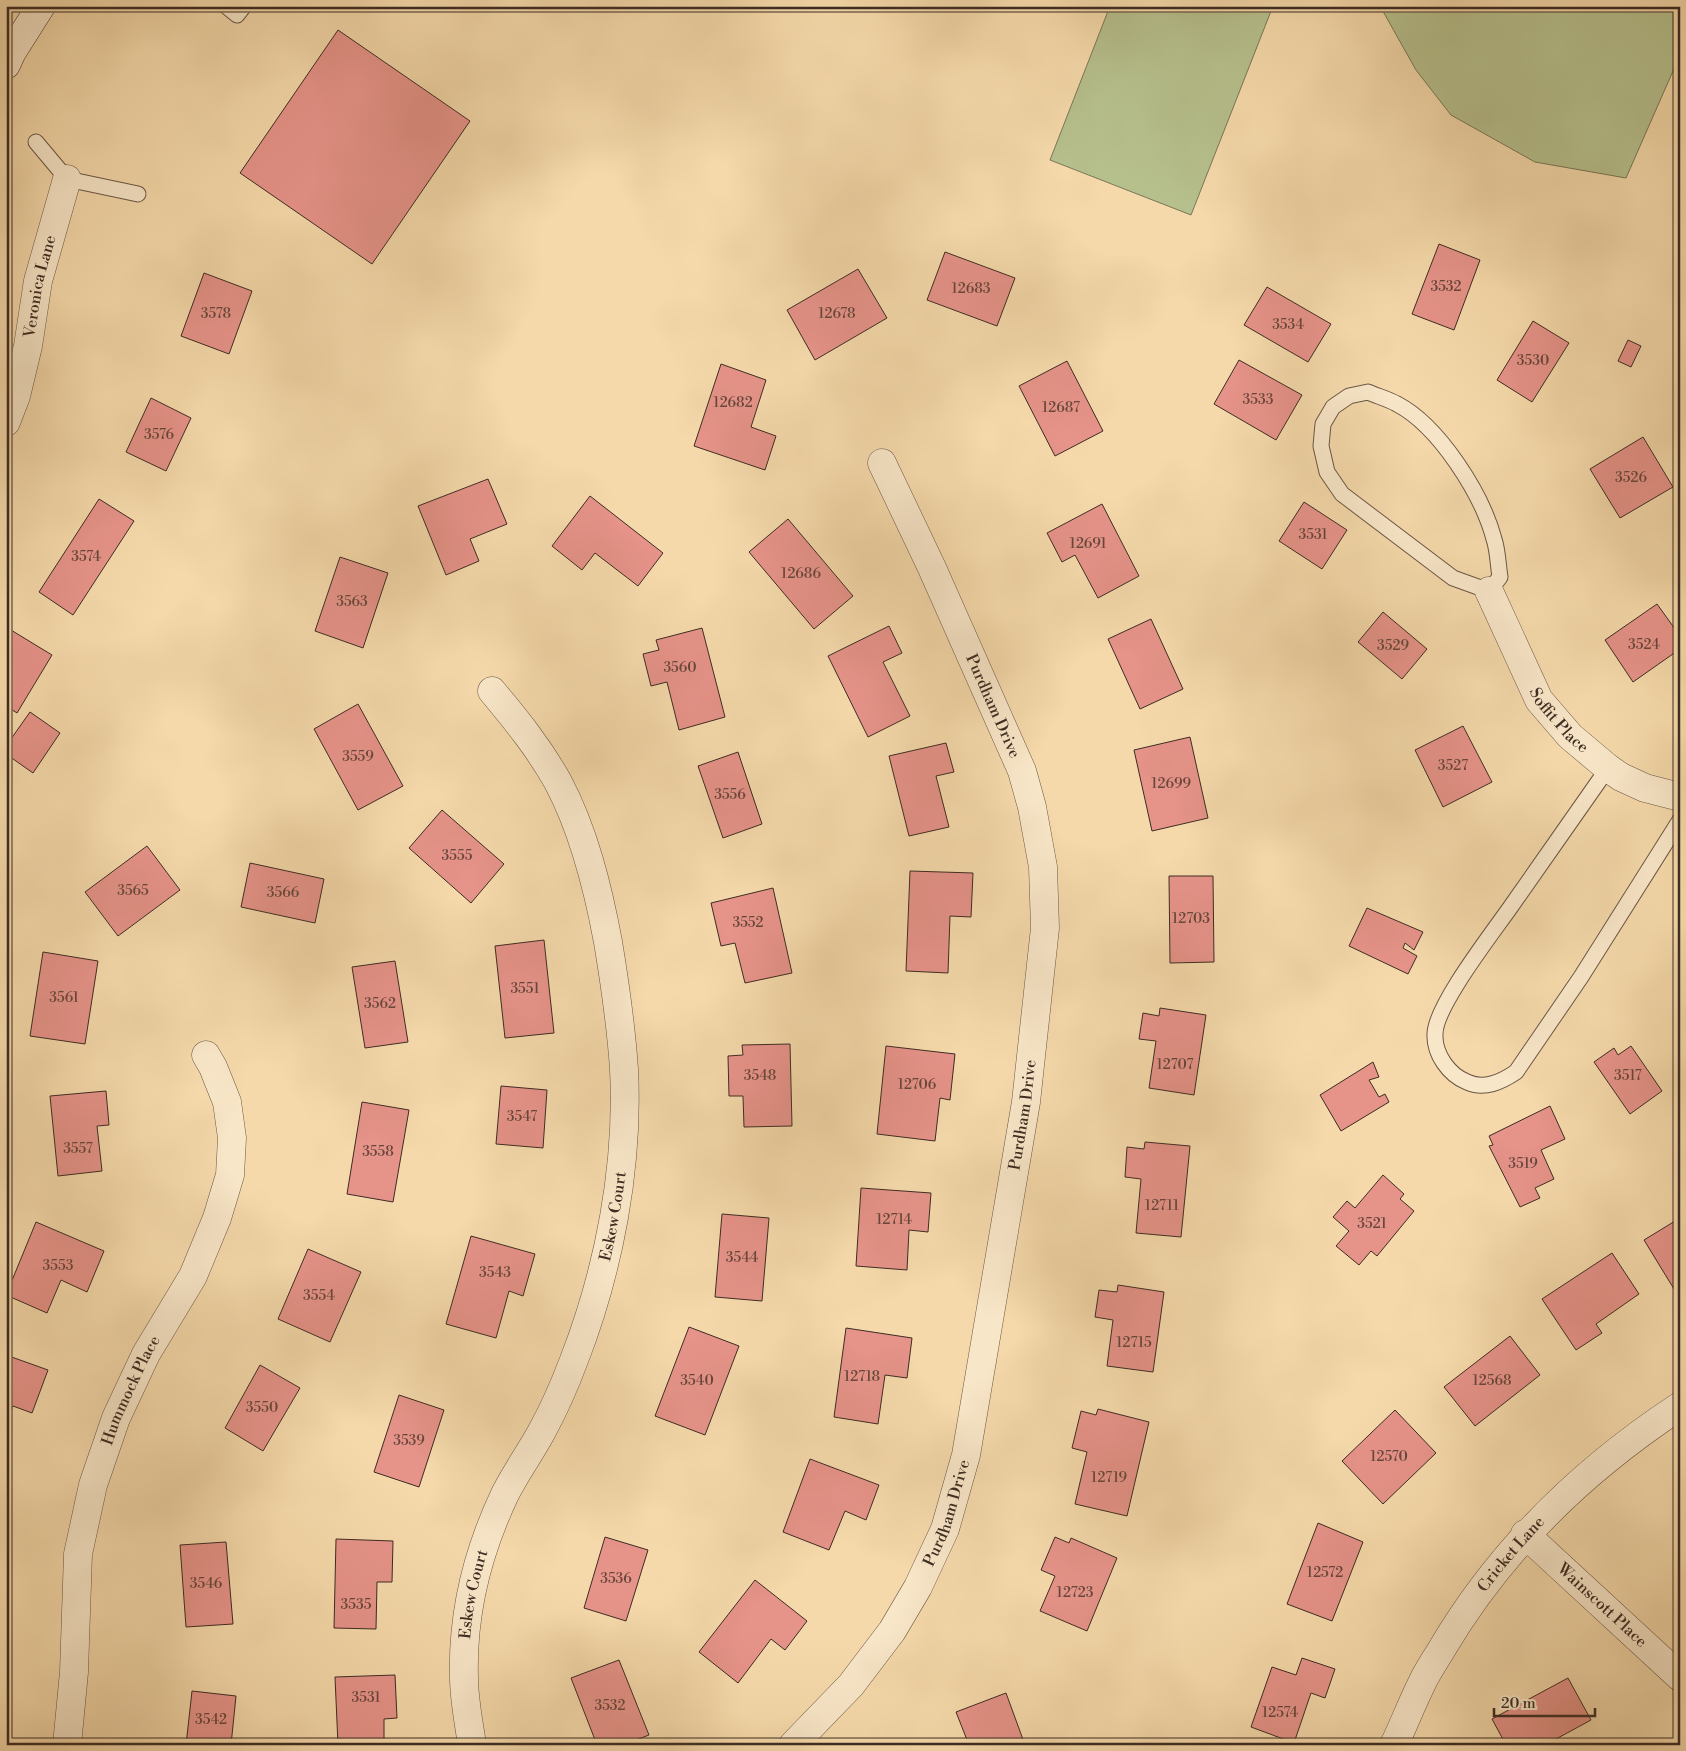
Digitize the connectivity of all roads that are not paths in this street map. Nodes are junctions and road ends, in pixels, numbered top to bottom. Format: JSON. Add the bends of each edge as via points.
{"nodes":[{"id":1,"x":41,"y":6,"type":"edge"},
{"id":2,"x":226,"y":6,"type":"edge"},
{"id":3,"x":244,"y":6,"type":"edge"},
{"id":4,"x":6,"y":65,"type":"edge"},
{"id":5,"x":36,"y":142,"type":"dead end"},
{"id":6,"x":66,"y":179,"type":"junction"},
{"id":7,"x":138,"y":194,"type":"dead end"},
{"id":8,"x":6,"y":422,"type":"edge"},
{"id":9,"x":882,"y":463,"type":"dead end"},
{"id":10,"x":1490,"y":591,"type":"junction"},
{"id":11,"x":492,"y":692,"type":"dead end"},
{"id":12,"x":1608,"y":768,"type":"junction"},
{"id":13,"x":1680,"y":797,"type":"edge"},
{"id":14,"x":1680,"y":820,"type":"edge"},
{"id":15,"x":206,"y":1055,"type":"dead end"},
{"id":16,"x":1680,"y":1406,"type":"edge"},
{"id":17,"x":1525,"y":1534,"type":"junction"},
{"id":18,"x":1680,"y":1677,"type":"edge"},
{"id":19,"x":800,"y":1743,"type":"edge"},
{"id":20,"x":67,"y":1745,"type":"edge"},
{"id":21,"x":472,"y":1745,"type":"edge"},
{"id":22,"x":1394,"y":1745,"type":"edge"}],
"edges":[{"from":1,"to":4,"type":"street"},
{"from":2,"to":3,"type":"lane","via":[[236,16]]},
{"from":5,"to":6,"type":"lane"},
{"from":6,"to":7,"type":"lane"},
{"from":6,"to":8,"type":"street","name":"Veronica Lane","via":[[38,281],[16,396]]},
{"from":9,"to":19,"type":"street","name":"Purdham Drive","via":[[1022,771],[1043,867],[1045,928],[1026,1102],[966,1455],[947,1520],[918,1586],[892,1631],[852,1685]]},
{"from":10,"to":10,"type":"lane","via":[[1500,577],[1495,540],[1482,505],[1438,439],[1397,404],[1368,392],[1349,396],[1333,407],[1323,424],[1321,446],[1327,472],[1342,494],[1453,578]]},
{"from":10,"to":12,"type":"street","name":"Soffit Place","via":[[1540,700],[1570,736]]},
{"from":11,"to":21,"type":"street","name":"Eskew Court","via":[[534,743],[559,784],[581,836],[601,906],[616,988],[624,1071],[624,1136],[615,1212],[598,1287],[574,1360],[542,1430],[506,1493],[491,1527],[472,1590],[464,1647],[464,1682]]},
{"from":12,"to":13,"type":"street","name":"Soffit Place","via":[[1645,788]]},
{"from":12,"to":14,"type":"lane","via":[[1474,958],[1439,1015],[1435,1034],[1439,1054],[1450,1071],[1466,1082],[1481,1086],[1502,1082],[1516,1072],[1581,978]]},
{"from":15,"to":20,"type":"street","name":"Hummock Place","via":[[227,1102],[232,1138],[230,1175],[217,1218],[193,1276],[146,1354],[123,1402],[93,1485],[78,1554],[74,1672]]},
{"from":16,"to":17,"type":"street","name":"Cricket Lane","via":[[1576,1485]]},
{"from":17,"to":18,"type":"street","name":"Wainscott Place"},
{"from":17,"to":22,"type":"street","name":"Cricket Lane","via":[[1462,1616],[1423,1682]]}]}
